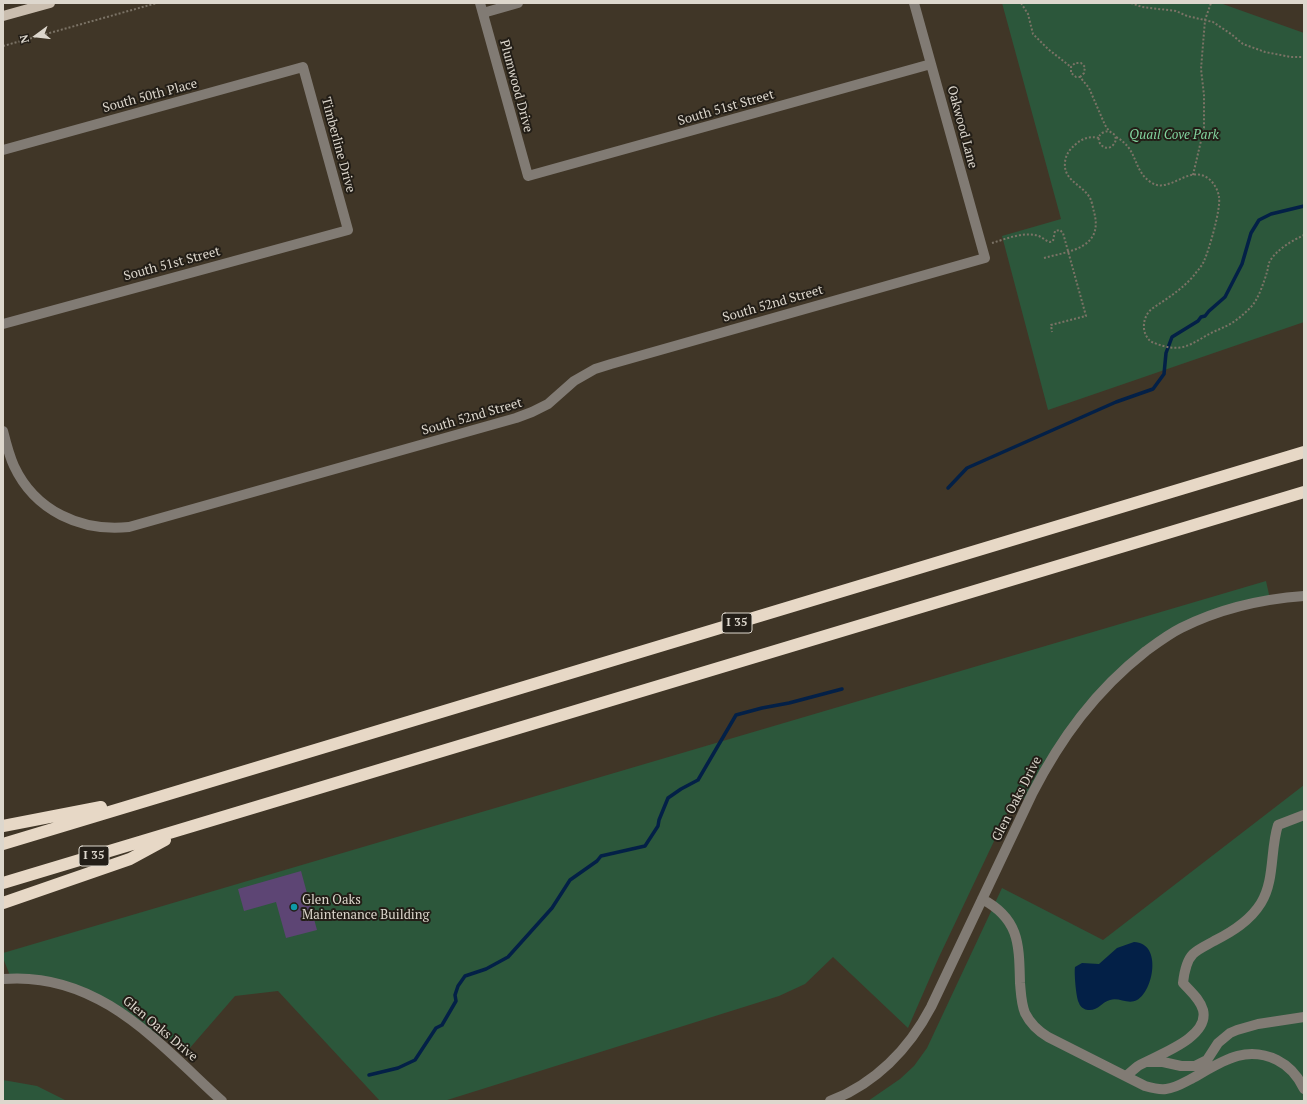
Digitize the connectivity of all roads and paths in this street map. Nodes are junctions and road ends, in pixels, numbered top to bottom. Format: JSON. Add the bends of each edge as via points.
{"nodes":[{"id":1,"x":50,"y":3,"type":"edge"},
{"id":2,"x":157,"y":3,"type":"edge"},
{"id":3,"x":518,"y":3,"type":"edge"},
{"id":4,"x":914,"y":3,"type":"edge"},
{"id":5,"x":1020,"y":3,"type":"edge"},
{"id":6,"x":1131,"y":3,"type":"edge"},
{"id":7,"x":1211,"y":3,"type":"edge"},
{"id":8,"x":481,"y":8,"type":"edge"},
{"id":9,"x":3,"y":16,"type":"edge"},
{"id":10,"x":1205,"y":20,"type":"junction"},
{"id":11,"x":3,"y":46,"type":"edge"},
{"id":12,"x":1304,"y":57,"type":"edge"},
{"id":13,"x":931,"y":64,"type":"junction"},
{"id":14,"x":303,"y":67,"type":"joint"},
{"id":15,"x":1070,"y":67,"type":"junction"},
{"id":16,"x":1080,"y":77,"type":"junction"},
{"id":17,"x":1109,"y":131,"type":"junction"},
{"id":18,"x":1099,"y":138,"type":"junction"},
{"id":19,"x":1116,"y":138,"type":"junction"},
{"id":20,"x":3,"y":150,"type":"edge"},
{"id":21,"x":1193,"y":175,"type":"junction"},
{"id":22,"x":528,"y":176,"type":"joint"},
{"id":23,"x":348,"y":230,"type":"joint"},
{"id":24,"x":1304,"y":235,"type":"edge"},
{"id":25,"x":991,"y":244,"type":"dead end"},
{"id":26,"x":1068,"y":251,"type":"junction"},
{"id":27,"x":985,"y":258,"type":"joint"},
{"id":28,"x":1044,"y":258,"type":"dead end"},
{"id":29,"x":3,"y":324,"type":"edge"},
{"id":30,"x":1052,"y":332,"type":"dead end"},
{"id":31,"x":3,"y":431,"type":"edge"},
{"id":32,"x":1304,"y":452,"type":"edge"},
{"id":33,"x":1304,"y":492,"type":"edge"},
{"id":34,"x":1304,"y":596,"type":"edge"},
{"id":35,"x":171,"y":794,"type":"junction"},
{"id":36,"x":1304,"y":815,"type":"edge"},
{"id":37,"x":3,"y":826,"type":"edge"},
{"id":38,"x":185,"y":829,"type":"junction"},
{"id":39,"x":3,"y":844,"type":"edge"},
{"id":40,"x":3,"y":883,"type":"edge"},
{"id":41,"x":982,"y":899,"type":"junction"},
{"id":42,"x":3,"y":903,"type":"edge"},
{"id":43,"x":3,"y":979,"type":"edge"},
{"id":44,"x":1304,"y":1018,"type":"edge"},
{"id":45,"x":1147,"y":1062,"type":"junction"},
{"id":46,"x":1126,"y":1076,"type":"junction"},
{"id":47,"x":1304,"y":1088,"type":"edge"},
{"id":48,"x":222,"y":1101,"type":"edge"},
{"id":49,"x":830,"y":1101,"type":"edge"}],
"edges":[{"from":1,"to":9,"type":"main road"},
{"from":2,"to":11,"type":"path"},
{"from":3,"to":8,"type":"street"},
{"from":4,"to":13,"type":"street","name":"Oakwood Lane"},
{"from":5,"to":15,"type":"path","via":[[1028,14],[1033,34]]},
{"from":6,"to":10,"type":"path","via":[[1142,7],[1176,11]]},
{"from":7,"to":10,"type":"path"},
{"from":8,"to":22,"type":"street","name":"Plumwood Drive"},
{"from":10,"to":12,"type":"path","via":[[1213,22],[1243,44],[1271,54],[1291,58]]},
{"from":10,"to":21,"type":"path","via":[[1201,69],[1204,128]]},
{"from":13,"to":22,"type":"street","name":"South 51st Street"},
{"from":13,"to":27,"type":"street","name":"Oakwood Lane"},
{"from":14,"to":20,"type":"street","name":"South 50th Place"},
{"from":14,"to":23,"type":"street","name":"Timberline Drive"},
{"from":15,"to":16,"type":"path","via":[[1072,75]]},
{"from":15,"to":16,"type":"path","via":[[1079,62],[1083,65],[1085,71]]},
{"from":16,"to":17,"type":"path","via":[[1089,88]]},
{"from":17,"to":18,"type":"path","via":[[1104,131]]},
{"from":17,"to":19,"type":"path"},
{"from":18,"to":19,"type":"path","via":[[1101,145],[1109,148],[1115,144]]},
{"from":18,"to":26,"type":"path","via":[[1083,139],[1066,156],[1065,170],[1090,198],[1097,226],[1089,242]]},
{"from":19,"to":21,"type":"path","via":[[1127,145],[1138,168],[1155,185],[1161,186]]},
{"from":21,"to":24,"type":"path","via":[[1209,178],[1218,190],[1220,198],[1209,248],[1203,263],[1186,285],[1150,310],[1145,317],[1146,336],[1151,342],[1172,348],[1183,347],[1232,323],[1252,306],[1272,259],[1280,250]]},
{"from":23,"to":29,"type":"street","name":"South 51st Street"},
{"from":25,"to":26,"type":"path","via":[[1030,235],[1039,236],[1050,242],[1055,231],[1060,230]]},
{"from":26,"to":28,"type":"path"},
{"from":26,"to":30,"type":"path","via":[[1086,316],[1051,325]]},
{"from":27,"to":31,"type":"street","name":"South 52nd Street","via":[[595,369],[574,381],[548,404],[516,418],[129,527],[112,529],[80,523],[49,508],[23,482],[14,466]]},
{"from":32,"to":35,"type":"highway","number":"I 35"},
{"from":33,"to":38,"type":"highway","number":"I 35"},
{"from":34,"to":41,"type":"street","name":"Glen Oaks Drive","via":[[1246,604],[1181,628],[1140,656],[1109,684],[1070,730],[1047,765]]},
{"from":35,"to":37,"type":"highway"},
{"from":35,"to":39,"type":"highway","number":"I 35"},
{"from":36,"to":45,"type":"street","via":[[1278,825],[1268,886],[1258,907],[1232,931],[1193,954],[1188,963],[1183,983],[1203,1009],[1204,1020],[1201,1027],[1188,1040]]},
{"from":38,"to":40,"type":"highway","number":"I 35"},
{"from":38,"to":42,"type":"highway","via":[[130,859]]},
{"from":41,"to":46,"type":"street","via":[[1002,913],[1016,936],[1019,948],[1021,998],[1031,1022],[1048,1037]]},
{"from":41,"to":49,"type":"street","name":"Glen Oaks Drive","via":[[924,1022],[911,1041],[878,1074],[859,1087]]},
{"from":43,"to":48,"type":"street","name":"Glen Oaks Drive","via":[[60,984],[102,1000],[144,1030]]},
{"from":44,"to":45,"type":"street","via":[[1258,1024],[1230,1033],[1218,1043],[1206,1060],[1195,1066]]},
{"from":45,"to":46,"type":"street"},
{"from":46,"to":47,"type":"street","via":[[1145,1086],[1167,1089],[1179,1086],[1230,1058],[1256,1054],[1282,1063],[1293,1071]]}]}
